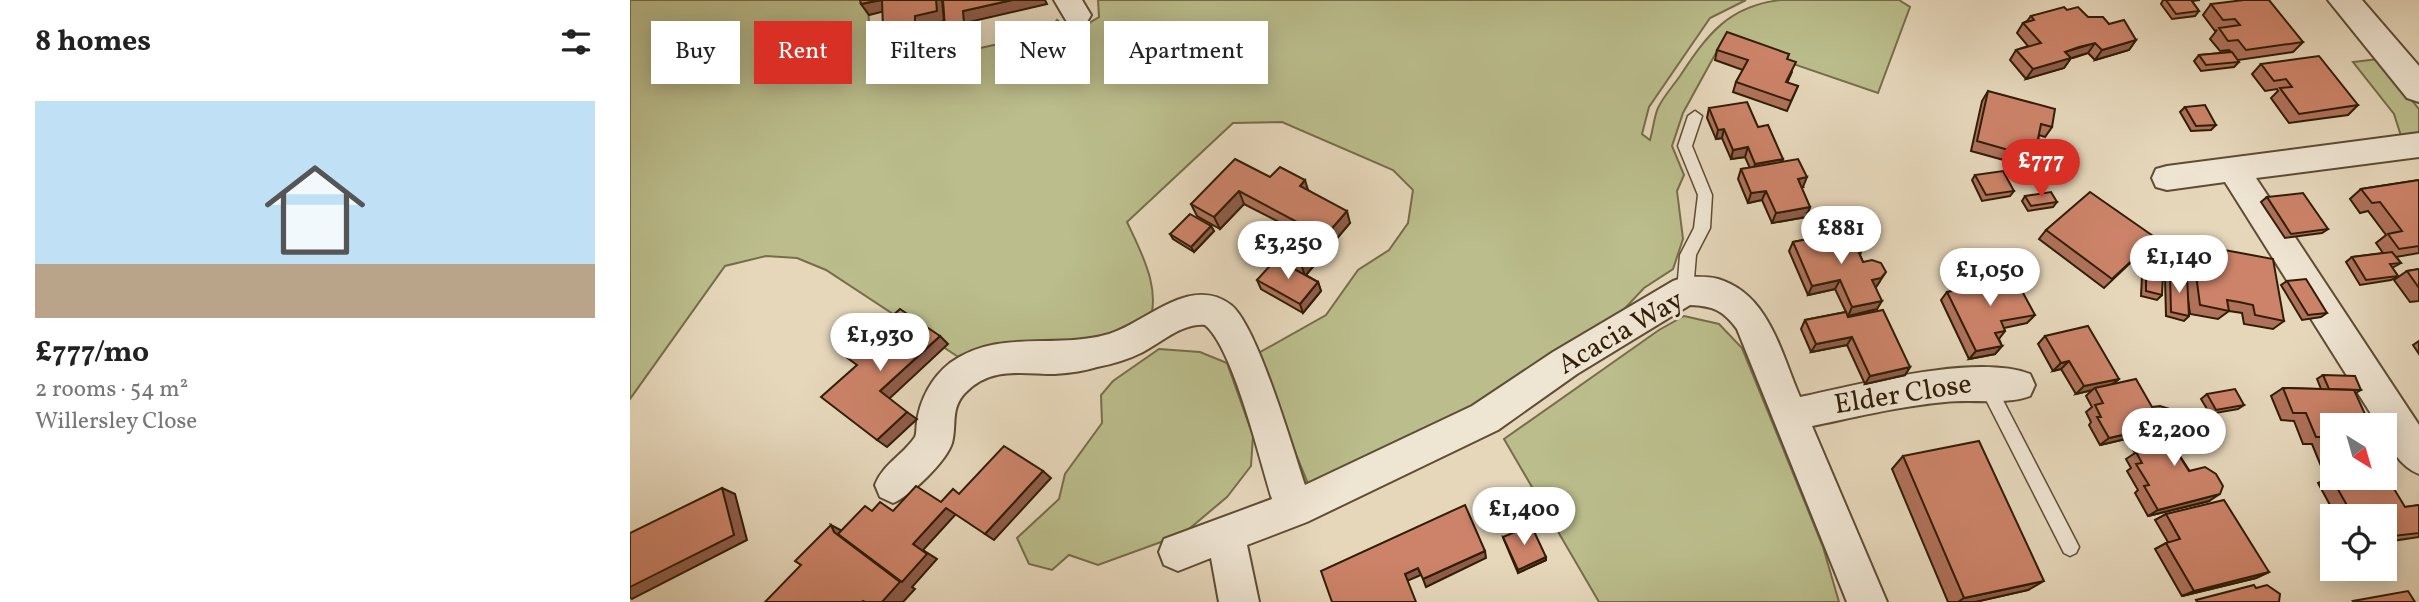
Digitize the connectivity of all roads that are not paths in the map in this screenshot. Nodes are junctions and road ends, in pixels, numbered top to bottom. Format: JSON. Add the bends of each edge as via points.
{"nodes":[{"id":1,"x":2344,"y":0,"type":"edge"},
{"id":2,"x":2419,"y":89,"type":"edge"},
{"id":3,"x":1695,"y":116,"type":"dead end"},
{"id":4,"x":2419,"y":145,"type":"edge"},
{"id":5,"x":2233,"y":169,"type":"junction"},
{"id":6,"x":2167,"y":177,"type":"dead end"},
{"id":7,"x":1685,"y":291,"type":"junction"},
{"id":8,"x":2001,"y":383,"type":"joint"},
{"id":9,"x":1789,"y":415,"type":"junction"},
{"id":10,"x":2419,"y":457,"type":"edge"},
{"id":11,"x":893,"y":485,"type":"dead end"},
{"id":12,"x":1294,"y":509,"type":"junction"},
{"id":13,"x":1227,"y":536,"type":"junction"},
{"id":14,"x":2070,"y":547,"type":"dead end"},
{"id":15,"x":1178,"y":552,"type":"dead end"},
{"id":16,"x":1239,"y":602,"type":"edge"},
{"id":17,"x":1867,"y":602,"type":"edge"}],
"edges":[{"from":1,"to":2,"type":"street"},
{"from":3,"to":7,"type":"lane","via":[[1685,146],[1705,195],[1702,228],[1688,255]]},
{"from":4,"to":5,"type":"street"},
{"from":5,"to":6,"type":"street"},
{"from":5,"to":10,"type":"street"},
{"from":7,"to":9,"type":"street","name":"Acacia Way","via":[[1715,292],[1738,303],[1751,321]]},
{"from":7,"to":12,"type":"street","name":"Acacia Way","via":[[1565,363],[1485,418]]},
{"from":8,"to":9,"type":"street","name":"Elder Close","via":[[1940,384]]},
{"from":8,"to":14,"type":"lane"},
{"from":9,"to":17,"type":"street","name":"Acacia Way"},
{"from":11,"to":12,"type":"street","via":[[934,442],[933,421],[944,389],[969,370],[1015,356],[1059,359],[1109,351],[1177,314],[1203,309],[1220,316],[1238,345]]},
{"from":12,"to":13,"type":"street","name":"Acacia Way"},
{"from":13,"to":15,"type":"street","name":"Acacia Way"},
{"from":13,"to":16,"type":"street"}]}
